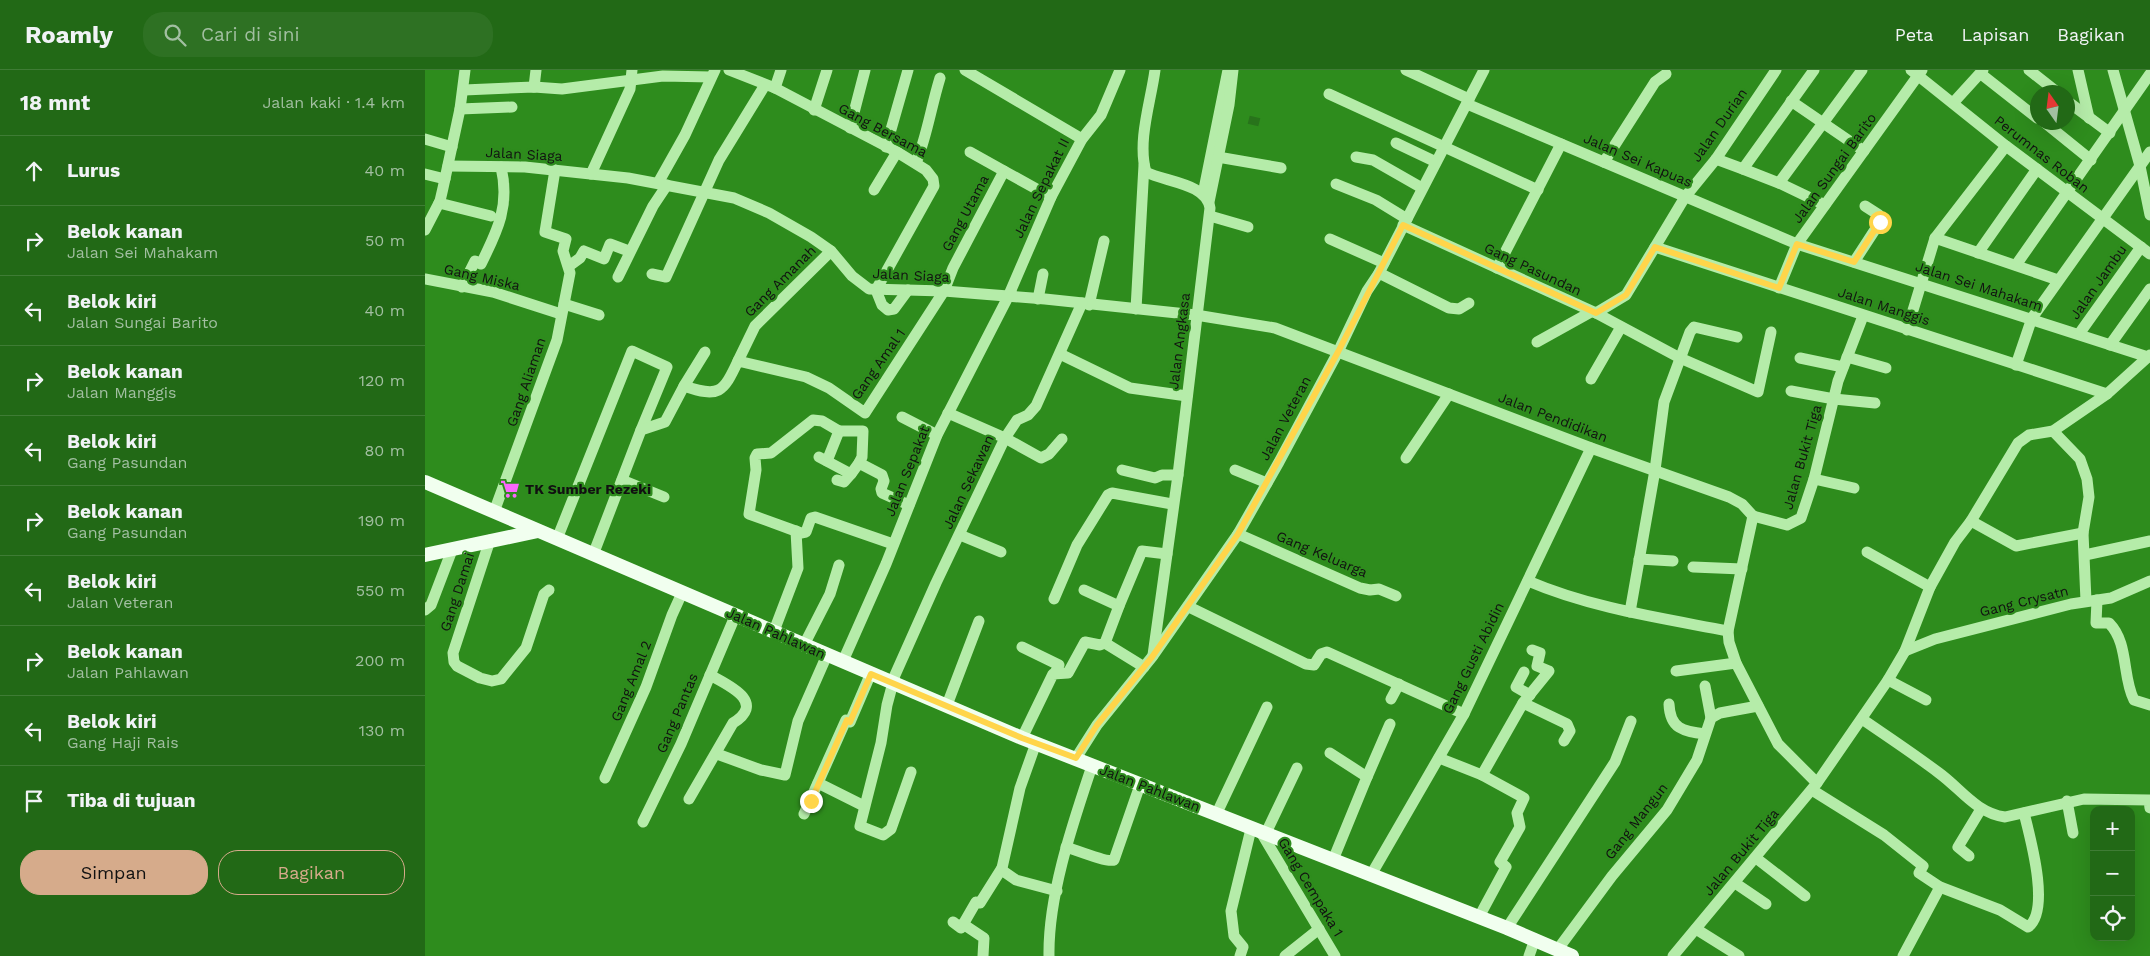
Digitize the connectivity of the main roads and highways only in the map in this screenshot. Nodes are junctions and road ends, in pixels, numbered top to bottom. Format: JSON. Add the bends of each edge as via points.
{"nodes":[{"id":1,"x":425,"y":482,"type":"edge"},
{"id":2,"x":517,"y":523,"type":"junction"},
{"id":3,"x":538,"y":531,"type":"junction"},
{"id":4,"x":490,"y":540,"type":"junction"},
{"id":5,"x":425,"y":555,"type":"edge"},
{"id":6,"x":1572,"y":956,"type":"edge"}],
"edges":[{"from":1,"to":2,"type":"main road","name":"Jalan Pahlawan"},
{"from":2,"to":3,"type":"main road","name":"Jalan Pahlawan"},
{"from":2,"to":4,"type":"main road"},
{"from":3,"to":4,"type":"main road"},
{"from":3,"to":6,"type":"main road","name":"Jalan Pahlawan","via":[[1022,738]]},
{"from":4,"to":5,"type":"main road"}]}
